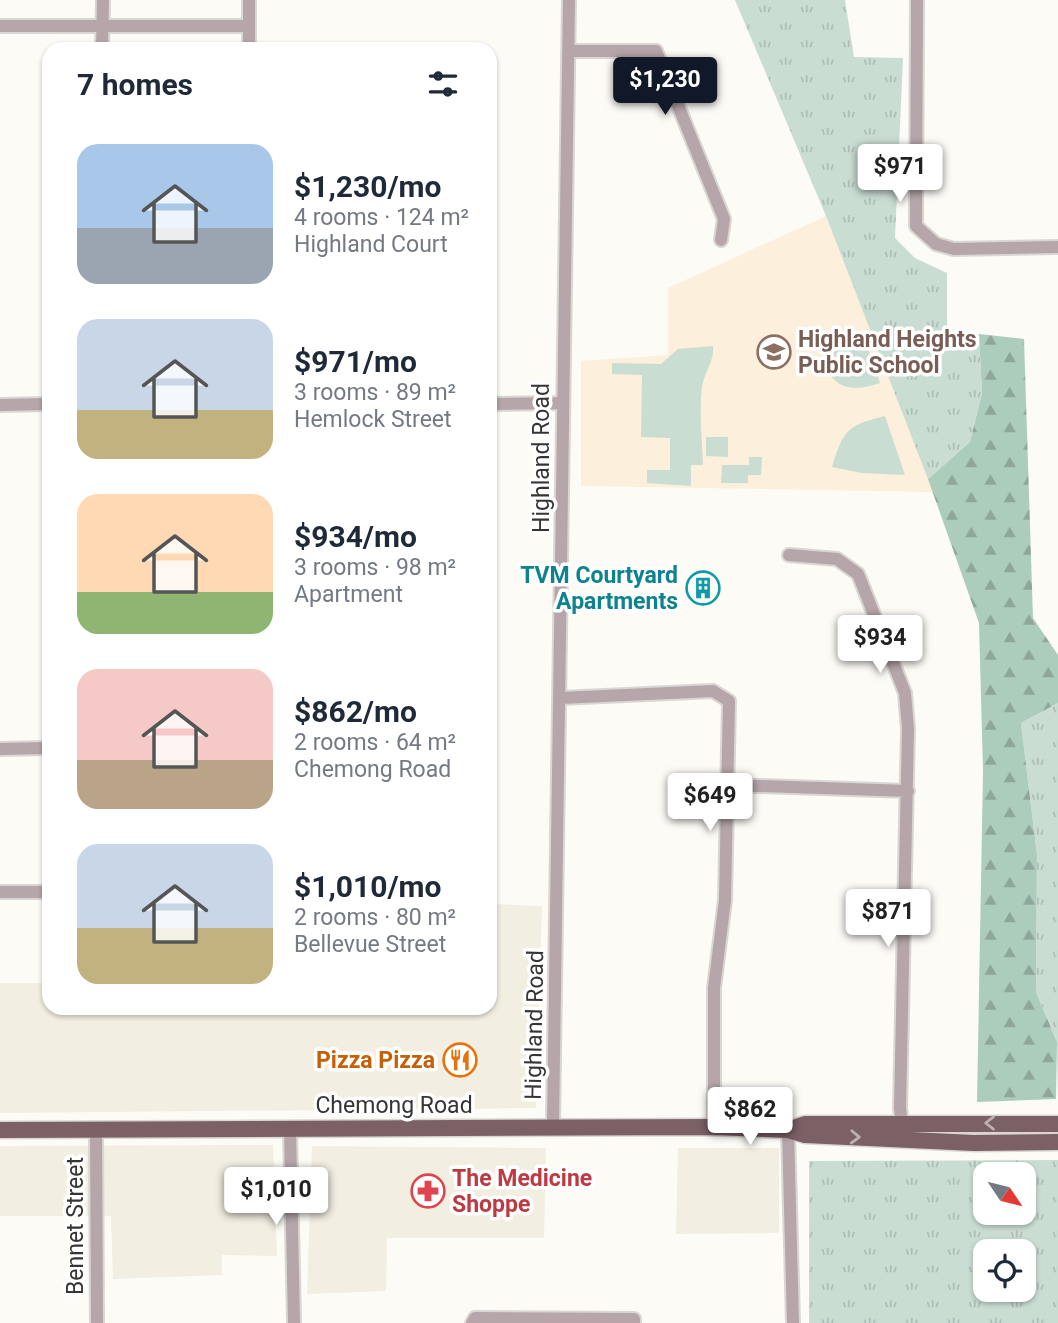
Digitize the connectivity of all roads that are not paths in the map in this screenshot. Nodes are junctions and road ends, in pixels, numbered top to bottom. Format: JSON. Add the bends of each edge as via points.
{"nodes":[{"id":1,"x":103,"y":0,"type":"edge"},
{"id":2,"x":249,"y":0,"type":"edge"},
{"id":3,"x":569,"y":0,"type":"edge"},
{"id":4,"x":917,"y":0,"type":"edge"},
{"id":5,"x":0,"y":26,"type":"edge"},
{"id":6,"x":102,"y":26,"type":"junction"},
{"id":7,"x":249,"y":26,"type":"junction"},
{"id":8,"x":102,"y":42,"type":"edge"},
{"id":9,"x":248,"y":42,"type":"edge"},
{"id":10,"x":569,"y":51,"type":"junction"},
{"id":11,"x":721,"y":240,"type":"dead end"},
{"id":12,"x":1058,"y":247,"type":"edge"},
{"id":13,"x":561,"y":403,"type":"junction"},
{"id":14,"x":42,"y":404,"type":"edge"},
{"id":15,"x":497,"y":404,"type":"edge"},
{"id":16,"x":0,"y":405,"type":"edge"},
{"id":17,"x":789,"y":555,"type":"dead end"},
{"id":18,"x":560,"y":698,"type":"junction"},
{"id":19,"x":42,"y":748,"type":"edge"},
{"id":20,"x":0,"y":749,"type":"edge"},
{"id":21,"x":729,"y":785,"type":"junction"},
{"id":22,"x":908,"y":792,"type":"junction"},
{"id":23,"x":0,"y":892,"type":"edge"},
{"id":24,"x":42,"y":892,"type":"edge"},
{"id":25,"x":902,"y":1122,"type":"junction"},
{"id":26,"x":1058,"y":1124,"type":"edge"},
{"id":27,"x":553,"y":1126,"type":"junction"},
{"id":28,"x":714,"y":1127,"type":"junction"},
{"id":29,"x":96,"y":1129,"type":"junction"},
{"id":30,"x":290,"y":1129,"type":"junction"},
{"id":31,"x":0,"y":1130,"type":"edge"},
{"id":32,"x":788,"y":1130,"type":"junction"},
{"id":33,"x":904,"y":1139,"type":"junction"},
{"id":34,"x":1058,"y":1142,"type":"edge"},
{"id":35,"x":634,"y":1321,"type":"edge"},
{"id":36,"x":97,"y":1323,"type":"edge"},
{"id":37,"x":294,"y":1323,"type":"edge"},
{"id":38,"x":471,"y":1323,"type":"edge"},
{"id":39,"x":793,"y":1323,"type":"edge"}],
"edges":[{"from":1,"to":6,"type":"street"},
{"from":2,"to":7,"type":"street"},
{"from":3,"to":10,"type":"street","name":"Highland Road"},
{"from":4,"to":12,"type":"street","via":[[916,226],[936,244],[954,249]]},
{"from":5,"to":6,"type":"street"},
{"from":6,"to":7,"type":"street"},
{"from":6,"to":8,"type":"street"},
{"from":7,"to":9,"type":"street"},
{"from":10,"to":11,"type":"street","via":[[656,51],[724,219]]},
{"from":10,"to":13,"type":"street","name":"Highland Road"},
{"from":13,"to":15,"type":"street"},
{"from":13,"to":18,"type":"street","name":"Highland Road"},
{"from":14,"to":16,"type":"street"},
{"from":17,"to":22,"type":"street","via":[[836,559],[858,574],[905,693]]},
{"from":18,"to":21,"type":"street","via":[[713,691],[729,701]]},
{"from":18,"to":27,"type":"street","name":"Highland Road"},
{"from":19,"to":20,"type":"street"},
{"from":21,"to":22,"type":"street"},
{"from":21,"to":28,"type":"street","via":[[725,900],[714,988]]},
{"from":22,"to":25,"type":"street"},
{"from":23,"to":24,"type":"street"},
{"from":26,"to":25,"type":"main road","name":"Chemong Road","one_way":true},
{"from":25,"to":32,"type":"main road","name":"Chemong Road","via":[[805,1124]]},
{"from":25,"to":33,"type":"street"},
{"from":27,"to":28,"type":"main road","name":"Chemong Road"},
{"from":27,"to":30,"type":"main road","name":"Chemong Road"},
{"from":28,"to":32,"type":"main road","name":"Chemong Road"},
{"from":29,"to":30,"type":"main road","name":"Chemong Road"},
{"from":29,"to":31,"type":"main road","name":"Chemong Road"},
{"from":29,"to":36,"type":"street","name":"Bennet Street"},
{"from":30,"to":37,"type":"street"},
{"from":32,"to":33,"type":"main road","name":"Chemong Road","one_way":true,"via":[[805,1135]]},
{"from":32,"to":39,"type":"street"},
{"from":33,"to":34,"type":"main road","name":"Chemong Road"},
{"from":35,"to":38,"type":"street","via":[[475,1318]]}]}
